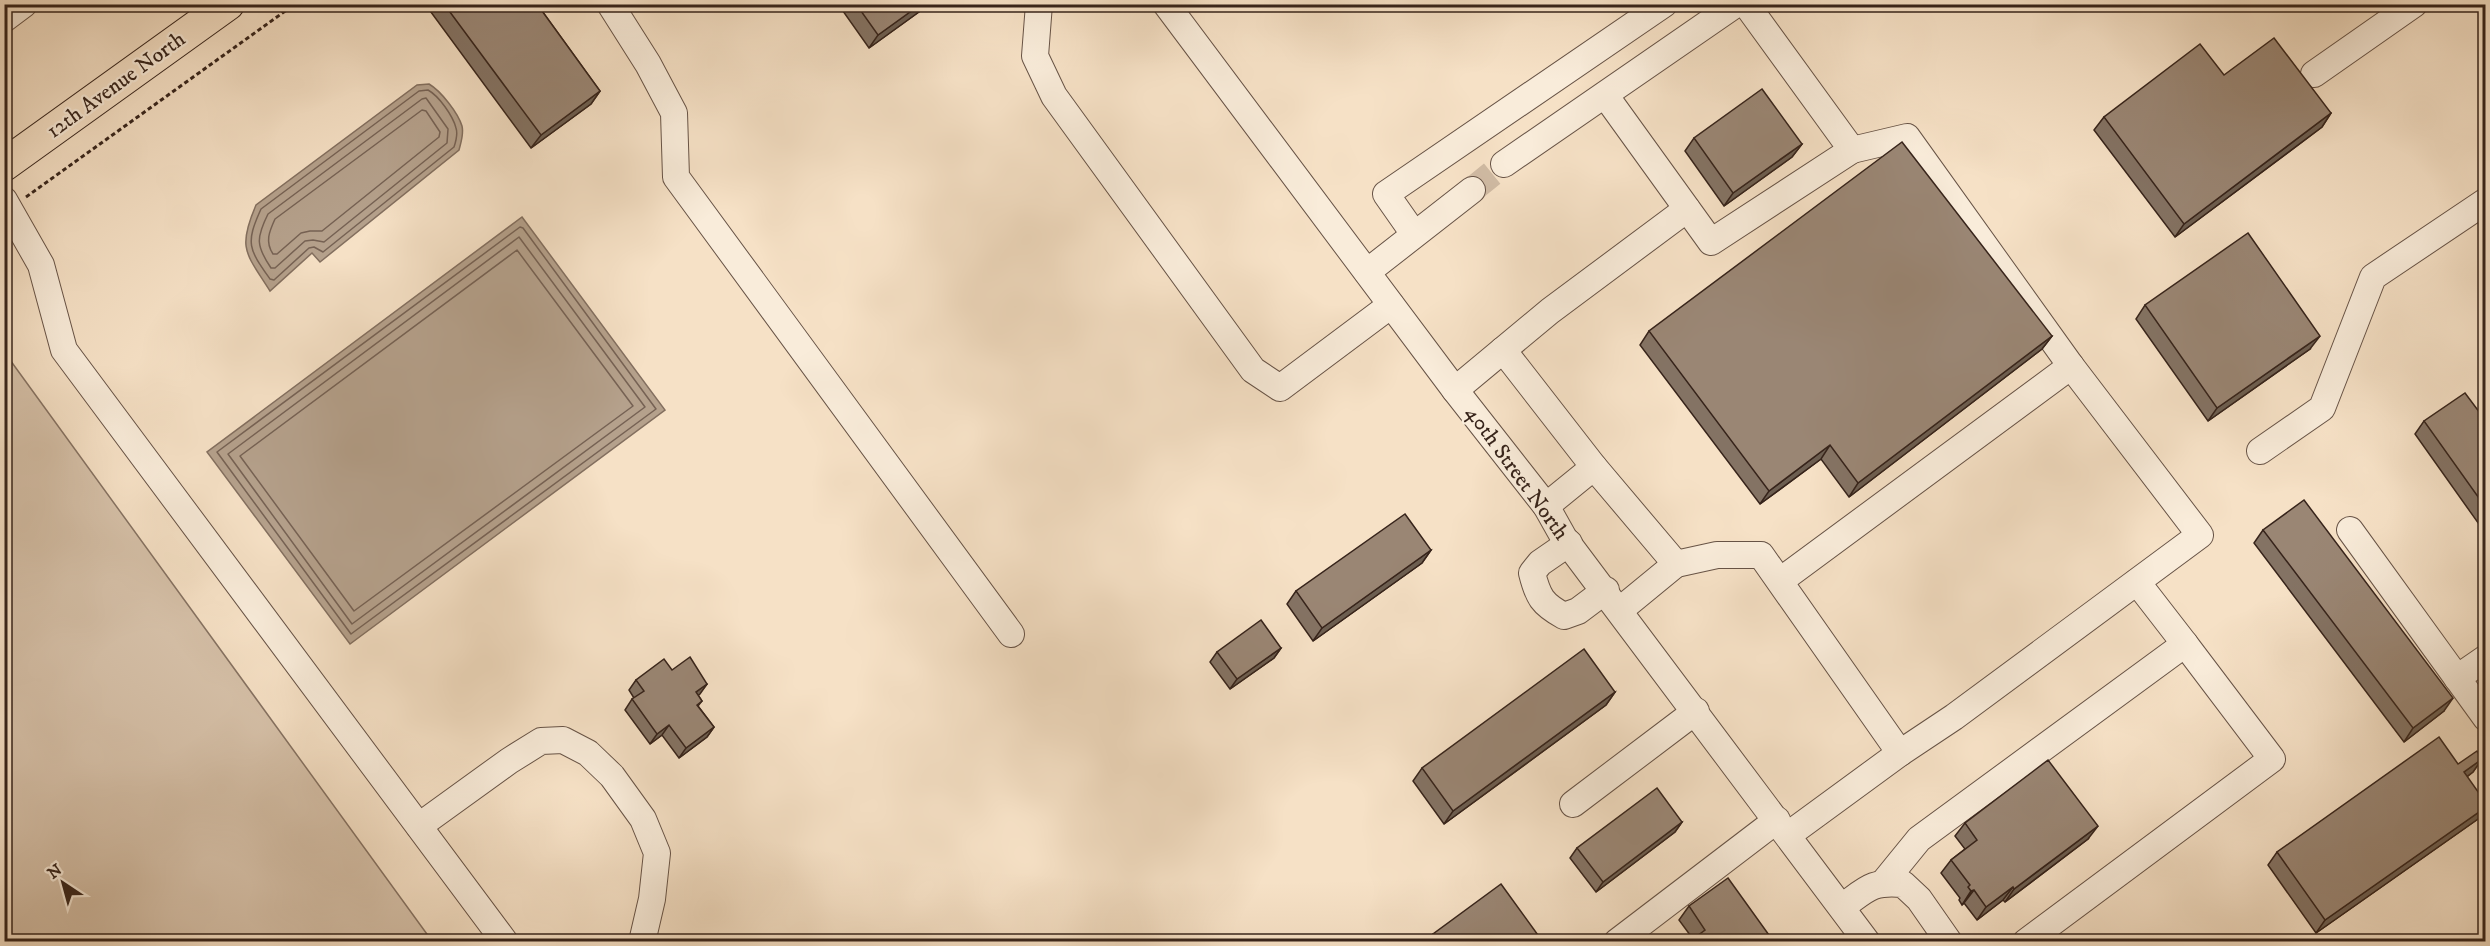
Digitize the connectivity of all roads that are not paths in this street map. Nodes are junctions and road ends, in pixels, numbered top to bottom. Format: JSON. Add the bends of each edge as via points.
{"nodes":[{"id":1,"x":24,"y":4,"type":"edge"},
{"id":2,"x":228,"y":4,"type":"edge"},
{"id":3,"x":610,"y":4,"type":"edge"},
{"id":4,"x":1039,"y":4,"type":"edge"},
{"id":5,"x":1166,"y":4,"type":"edge"},
{"id":6,"x":1664,"y":4,"type":"edge"},
{"id":7,"x":1736,"y":4,"type":"edge"},
{"id":8,"x":1746,"y":4,"type":"edge"},
{"id":9,"x":2414,"y":4,"type":"edge"},
{"id":10,"x":4,"y":19,"type":"edge"},
{"id":11,"x":2314,"y":74,"type":"dead end"},
{"id":12,"x":1605,"y":95,"type":"junction"},
{"id":13,"x":1852,"y":150,"type":"junction"},
{"id":14,"x":1504,"y":164,"type":"tunnel mouth"},
{"id":15,"x":4,"y":165,"type":"edge"},
{"id":16,"x":1472,"y":190,"type":"tunnel mouth"},
{"id":17,"x":2486,"y":201,"type":"edge"},
{"id":18,"x":7,"y":205,"type":"edge"},
{"id":19,"x":1687,"y":209,"type":"junction"},
{"id":20,"x":1414,"y":234,"type":"junction"},
{"id":21,"x":1367,"y":272,"type":"junction"},
{"id":22,"x":1391,"y":305,"type":"junction"},
{"id":23,"x":1503,"y":350,"type":"junction"},
{"id":24,"x":2072,"y":366,"type":"junction"},
{"id":25,"x":1455,"y":390,"type":"junction"},
{"id":26,"x":2260,"y":450,"type":"dead end"},
{"id":27,"x":1594,"y":467,"type":"junction"},
{"id":28,"x":1546,"y":506,"type":"junction"},
{"id":29,"x":2350,"y":530,"type":"dead end"},
{"id":30,"x":1569,"y":543,"type":"junction"},
{"id":31,"x":1676,"y":564,"type":"junction"},
{"id":32,"x":1780,"y":581,"type":"junction"},
{"id":33,"x":2137,"y":582,"type":"junction"},
{"id":34,"x":1613,"y":600,"type":"junction"},
{"id":35,"x":1011,"y":634,"type":"dead end"},
{"id":36,"x":2185,"y":644,"type":"junction"},
{"id":37,"x":2486,"y":658,"type":"edge"},
{"id":38,"x":2457,"y":678,"type":"junction"},
{"id":39,"x":1696,"y":711,"type":"junction"},
{"id":40,"x":2486,"y":718,"type":"edge"},
{"id":41,"x":1900,"y":753,"type":"junction"},
{"id":42,"x":1573,"y":804,"type":"dead end"},
{"id":43,"x":419,"y":826,"type":"junction"},
{"id":44,"x":1782,"y":828,"type":"junction"},
{"id":45,"x":1884,"y":882,"type":"junction"},
{"id":46,"x":1842,"y":907,"type":"junction"},
{"id":47,"x":505,"y":942,"type":"edge"},
{"id":48,"x":642,"y":942,"type":"edge"},
{"id":49,"x":1617,"y":942,"type":"edge"},
{"id":50,"x":1867,"y":942,"type":"edge"},
{"id":51,"x":1949,"y":942,"type":"edge"},
{"id":52,"x":2026,"y":942,"type":"edge"}],
"edges":[{"from":1,"to":10,"type":"street"},
{"from":2,"to":15,"type":"main road","name":"12th Avenue North"},
{"from":3,"to":35,"type":"street","via":[[674,113],[676,177]]},
{"from":4,"to":22,"type":"street","via":[[1035,56],[1054,96],[1253,370],[1280,388]]},
{"from":5,"to":21,"type":"street","name":"40th Street North"},
{"from":6,"to":20,"type":"street","via":[[1386,194]]},
{"from":7,"to":12,"type":"street"},
{"from":8,"to":13,"type":"street"},
{"from":9,"to":11,"type":"street"},
{"from":12,"to":14,"type":"street"},
{"from":12,"to":19,"type":"street"},
{"from":13,"to":19,"type":"street","via":[[1711,242]]},
{"from":13,"to":24,"type":"street","via":[[1907,137]]},
{"from":16,"to":20,"type":"street"},
{"from":17,"to":26,"type":"street","via":[[2373,278],[2322,408]]},
{"from":18,"to":43,"type":"street","via":[[41,265],[64,350]]},
{"from":19,"to":23,"type":"street","via":[[1550,310]]},
{"from":20,"to":21,"type":"street"},
{"from":21,"to":22,"type":"street","name":"40th Street North"},
{"from":22,"to":25,"type":"street","name":"40th Street North"},
{"from":23,"to":25,"type":"street"},
{"from":23,"to":27,"type":"street"},
{"from":24,"to":32,"type":"street"},
{"from":24,"to":33,"type":"street","via":[[2200,535]]},
{"from":25,"to":28,"type":"street","name":"40th Street North"},
{"from":27,"to":28,"type":"street"},
{"from":27,"to":31,"type":"street"},
{"from":28,"to":30,"type":"street","name":"40th Street North"},
{"from":29,"to":38,"type":"street"},
{"from":30,"to":34,"type":"street","name":"40th Street North"},
{"from":30,"to":34,"type":"street","via":[[1532,573],[1537,594],[1548,608],[1564,616]]},
{"from":31,"to":32,"type":"street","via":[[1717,555],[1761,555]]},
{"from":31,"to":34,"type":"street"},
{"from":32,"to":41,"type":"street"},
{"from":33,"to":36,"type":"street"},
{"from":33,"to":41,"type":"street"},
{"from":34,"to":39,"type":"street","name":"40th Street North"},
{"from":36,"to":45,"type":"street","via":[[1919,839]]},
{"from":36,"to":52,"type":"street","via":[[2272,759]]},
{"from":37,"to":38,"type":"street"},
{"from":38,"to":40,"type":"street"},
{"from":39,"to":42,"type":"street"},
{"from":39,"to":44,"type":"street","name":"40th Street North"},
{"from":41,"to":44,"type":"street"},
{"from":43,"to":47,"type":"street"},
{"from":43,"to":48,"type":"street","via":[[541,741],[563,740],[588,753],[612,776],[643,819],[657,854]]},
{"from":44,"to":46,"type":"street","name":"40th Street North"},
{"from":44,"to":49,"type":"street"},
{"from":45,"to":46,"type":"street","via":[[1868,888]]},
{"from":45,"to":51,"type":"street","via":[[1904,884]]},
{"from":46,"to":50,"type":"street","name":"40th Street North"}]}
